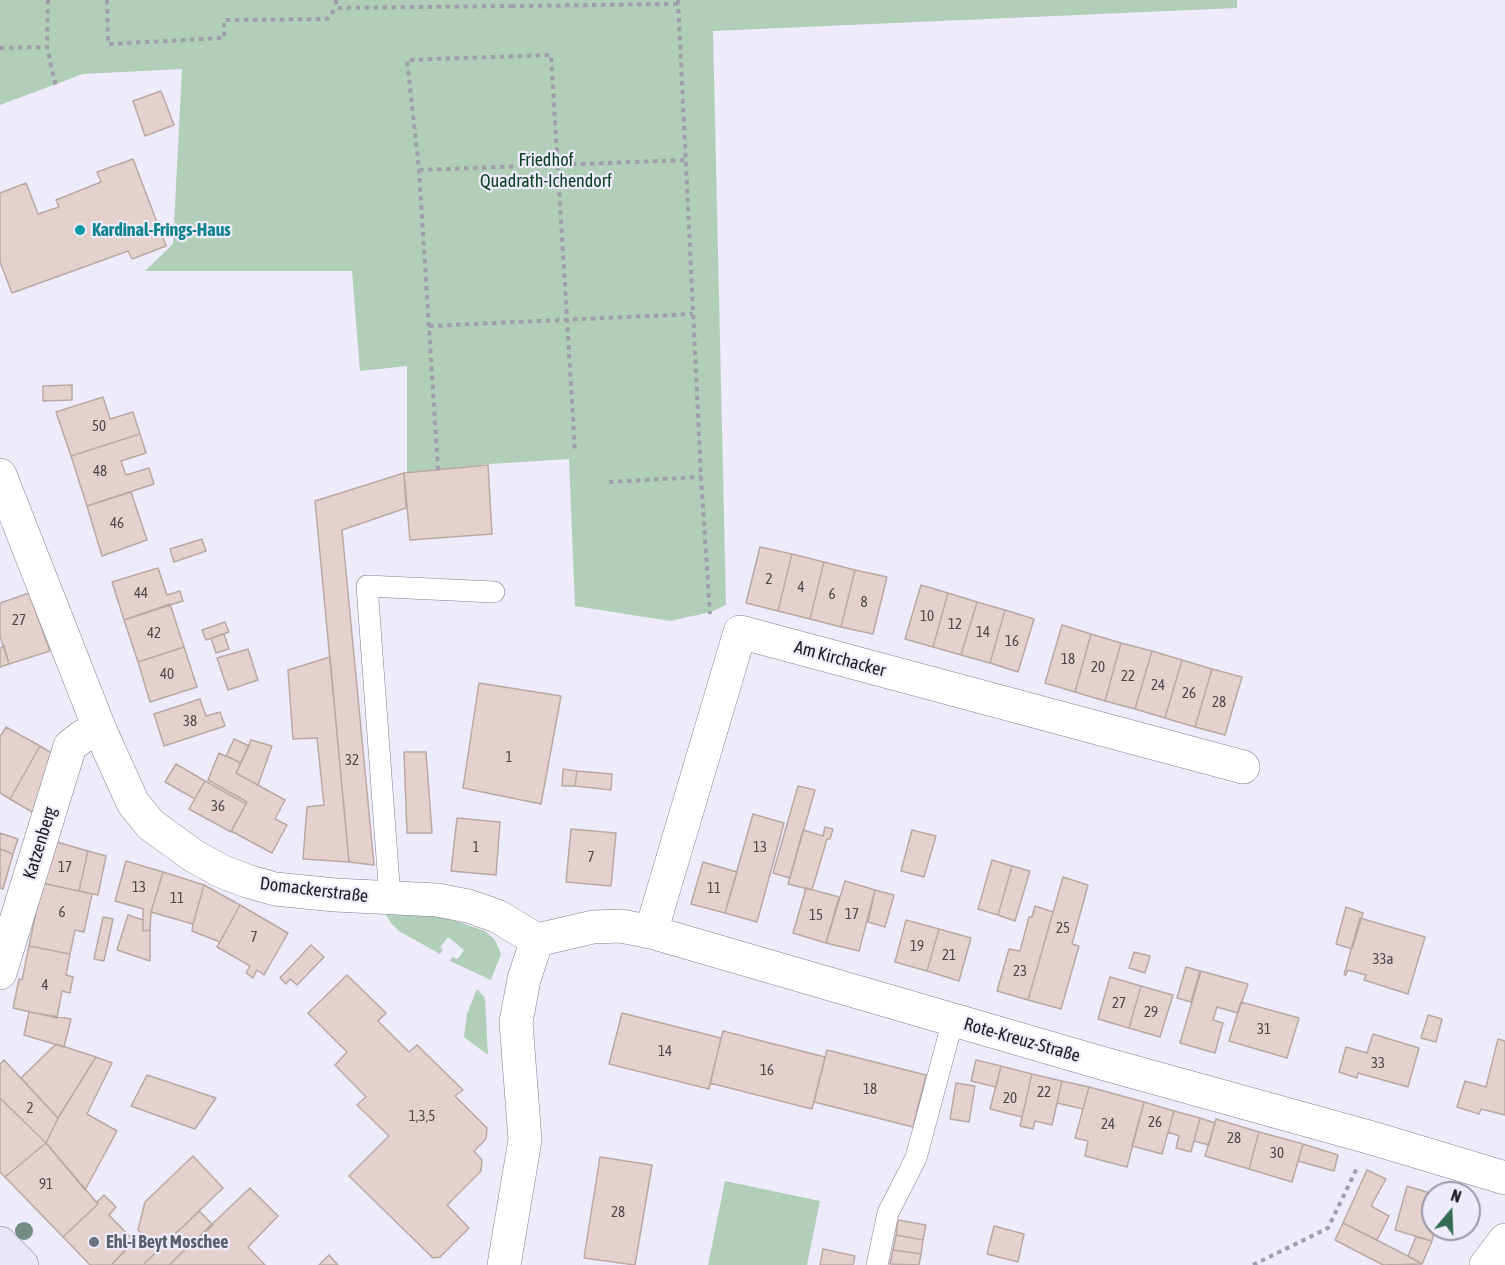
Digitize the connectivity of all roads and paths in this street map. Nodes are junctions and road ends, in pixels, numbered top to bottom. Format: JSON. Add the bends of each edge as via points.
{"nodes":[{"id":1,"x":48,"y":0,"type":"edge"},
{"id":2,"x":107,"y":0,"type":"edge"},
{"id":3,"x":336,"y":0,"type":"edge"},
{"id":4,"x":511,"y":0,"type":"edge"},
{"id":5,"x":678,"y":2,"type":"edge"},
{"id":6,"x":511,"y":6,"type":"junction"},
{"id":7,"x":336,"y":8,"type":"junction"},
{"id":8,"x":47,"y":47,"type":"junction"},
{"id":9,"x":0,"y":48,"type":"edge"},
{"id":10,"x":56,"y":87,"type":"dead end"},
{"id":11,"x":686,"y":160,"type":"junction"},
{"id":12,"x":559,"y":165,"type":"junction"},
{"id":13,"x":419,"y":170,"type":"junction"},
{"id":14,"x":693,"y":314,"type":"junction"},
{"id":15,"x":568,"y":320,"type":"junction"},
{"id":16,"x":429,"y":326,"type":"junction"},
{"id":17,"x":575,"y":451,"type":"dead end"},
{"id":18,"x":438,"y":470,"type":"dead end"},
{"id":19,"x":0,"y":475,"type":"edge"},
{"id":20,"x":700,"y":477,"type":"junction"},
{"id":21,"x":609,"y":482,"type":"dead end"},
{"id":22,"x":494,"y":591,"type":"dead end"},
{"id":23,"x":740,"y":632,"type":"junction"},
{"id":24,"x":99,"y":729,"type":"junction"},
{"id":25,"x":1243,"y":767,"type":"dead end"},
{"id":26,"x":390,"y":898,"type":"junction"},
{"id":27,"x":651,"y":932,"type":"junction"},
{"id":28,"x":537,"y":940,"type":"junction"},
{"id":29,"x":0,"y":973,"type":"edge"},
{"id":30,"x":953,"y":1020,"type":"junction"},
{"id":31,"x":1372,"y":1138,"type":"junction"},
{"id":32,"x":1505,"y":1178,"type":"edge"},
{"id":33,"x":1505,"y":1240,"type":"edge"},
{"id":34,"x":0,"y":1243,"type":"edge"},
{"id":35,"x":22,"y":1265,"type":"edge"},
{"id":36,"x":504,"y":1265,"type":"edge"},
{"id":37,"x":877,"y":1265,"type":"edge"},
{"id":38,"x":1254,"y":1265,"type":"edge"},
{"id":39,"x":1486,"y":1265,"type":"edge"}],
"edges":[{"from":1,"to":8,"type":"path"},
{"from":2,"to":7,"type":"path","via":[[108,44],[224,38],[224,20],[327,19]]},
{"from":3,"to":7,"type":"path"},
{"from":4,"to":6,"type":"path"},
{"from":5,"to":6,"type":"path"},
{"from":5,"to":11,"type":"path"},
{"from":6,"to":7,"type":"path"},
{"from":8,"to":9,"type":"path"},
{"from":8,"to":10,"type":"path"},
{"from":11,"to":12,"type":"path"},
{"from":11,"to":14,"type":"path"},
{"from":12,"to":13,"type":"path"},
{"from":12,"to":13,"type":"path","via":[[552,55],[407,60]]},
{"from":12,"to":15,"type":"path"},
{"from":13,"to":16,"type":"path"},
{"from":14,"to":15,"type":"path"},
{"from":14,"to":20,"type":"path"},
{"from":15,"to":16,"type":"path"},
{"from":15,"to":17,"type":"path"},
{"from":16,"to":18,"type":"path"},
{"from":19,"to":24,"type":"street","name":"Domackerstraße"},
{"from":20,"to":21,"type":"path"},
{"from":20,"to":23,"type":"path","via":[[711,622]]},
{"from":22,"to":26,"type":"lane","via":[[367,586]]},
{"from":23,"to":25,"type":"street","name":"Am Kirchacker"},
{"from":23,"to":27,"type":"street"},
{"from":24,"to":26,"type":"street","name":"Domackerstraße","via":[[133,803],[151,825],[194,856],[221,871],[275,889]]},
{"from":24,"to":29,"type":"street","name":"Katzenberg","via":[[70,747]]},
{"from":26,"to":28,"type":"street","name":"Domackerstraße","via":[[468,906],[497,916]]},
{"from":27,"to":28,"type":"street","name":"Rote-Kreuz-Straße","via":[[621,926],[593,927]]},
{"from":27,"to":30,"type":"street","name":"Rote-Kreuz-Straße"},
{"from":28,"to":36,"type":"street","via":[[516,1022],[525,1140]]},
{"from":30,"to":31,"type":"street","name":"Rote-Kreuz-Straße"},
{"from":30,"to":37,"type":"lane","via":[[916,1158],[888,1213]]},
{"from":31,"to":32,"type":"street","name":"Rote-Kreuz-Straße"},
{"from":31,"to":38,"type":"path","via":[[1328,1228]]},
{"from":33,"to":39,"type":"street"},
{"from":34,"to":35,"type":"main road"}]}
